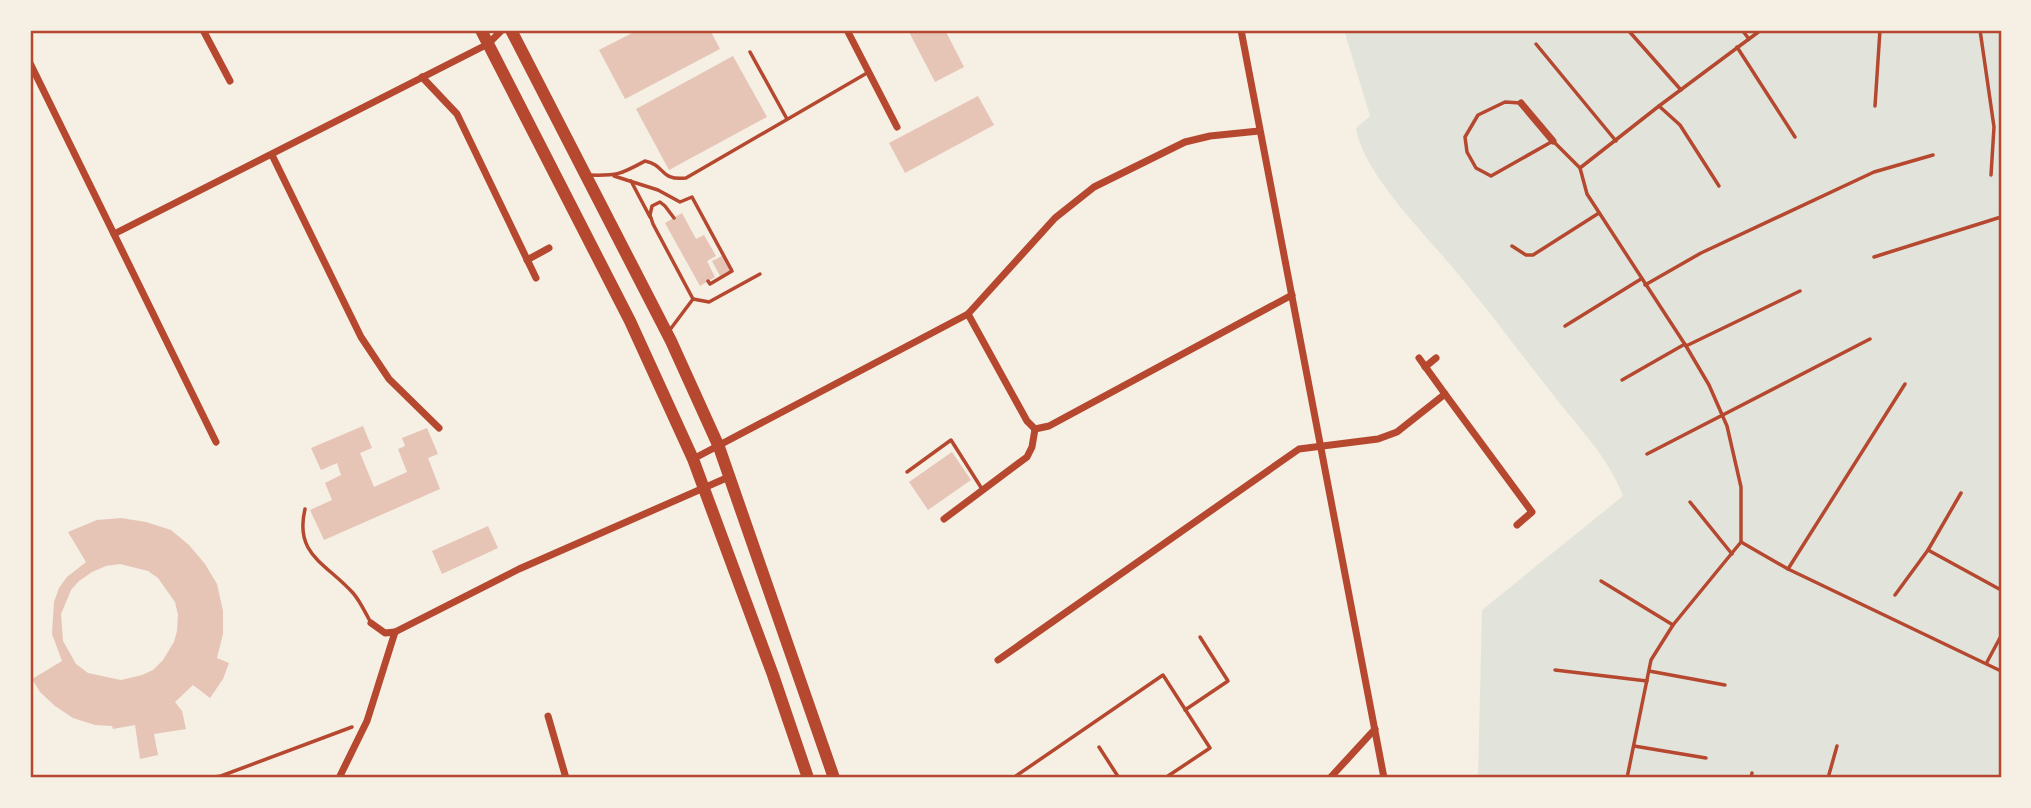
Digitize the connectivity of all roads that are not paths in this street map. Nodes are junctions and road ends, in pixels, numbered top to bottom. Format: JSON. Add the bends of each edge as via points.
{"nodes":[{"id":1,"x":203,"y":30,"type":"edge"},
{"id":2,"x":481,"y":30,"type":"edge"},
{"id":3,"x":502,"y":30,"type":"edge"},
{"id":4,"x":511,"y":30,"type":"edge"},
{"id":5,"x":847,"y":30,"type":"edge"},
{"id":6,"x":1241,"y":30,"type":"edge"},
{"id":7,"x":1628,"y":30,"type":"edge"},
{"id":8,"x":1742,"y":30,"type":"edge"},
{"id":9,"x":1761,"y":30,"type":"edge"},
{"id":10,"x":1880,"y":30,"type":"edge"},
{"id":11,"x":1980,"y":30,"type":"edge"},
{"id":12,"x":1749,"y":39,"type":"junction"},
{"id":13,"x":488,"y":44,"type":"junction"},
{"id":14,"x":1536,"y":44,"type":"dead end"},
{"id":15,"x":1737,"y":47,"type":"junction"},
{"id":16,"x":750,"y":52,"type":"dead end"},
{"id":17,"x":30,"y":63,"type":"edge"},
{"id":18,"x":868,"y":72,"type":"junction"},
{"id":19,"x":422,"y":77,"type":"junction"},
{"id":20,"x":230,"y":81,"type":"dead end"},
{"id":21,"x":1681,"y":90,"type":"junction"},
{"id":22,"x":1521,"y":103,"type":"joint"},
{"id":23,"x":1659,"y":106,"type":"junction"},
{"id":24,"x":1875,"y":106,"type":"dead end"},
{"id":25,"x":786,"y":120,"type":"junction"},
{"id":26,"x":897,"y":127,"type":"dead end"},
{"id":27,"x":1259,"y":131,"type":"junction"},
{"id":28,"x":1795,"y":137,"type":"dead end"},
{"id":29,"x":1553,"y":141,"type":"junction"},
{"id":30,"x":1616,"y":141,"type":"junction"},
{"id":31,"x":272,"y":155,"type":"junction"},
{"id":32,"x":1933,"y":155,"type":"dead end"},
{"id":33,"x":1580,"y":169,"type":"junction"},
{"id":34,"x":587,"y":175,"type":"junction"},
{"id":35,"x":1991,"y":175,"type":"dead end"},
{"id":36,"x":613,"y":176,"type":"junction"},
{"id":37,"x":631,"y":181,"type":"junction"},
{"id":38,"x":1719,"y":186,"type":"dead end"},
{"id":39,"x":1599,"y":213,"type":"junction"},
{"id":40,"x":2001,"y":217,"type":"edge"},
{"id":41,"x":674,"y":218,"type":"dead end"},
{"id":42,"x":653,"y":224,"type":"junction"},
{"id":43,"x":114,"y":234,"type":"junction"},
{"id":44,"x":1512,"y":246,"type":"dead end"},
{"id":45,"x":549,"y":248,"type":"dead end"},
{"id":46,"x":1874,"y":257,"type":"dead end"},
{"id":47,"x":527,"y":260,"type":"junction"},
{"id":48,"x":760,"y":274,"type":"dead end"},
{"id":49,"x":536,"y":278,"type":"dead end"},
{"id":50,"x":1641,"y":279,"type":"junction"},
{"id":51,"x":708,"y":281,"type":"dead end"},
{"id":52,"x":1645,"y":285,"type":"junction"},
{"id":53,"x":1800,"y":291,"type":"dead end"},
{"id":54,"x":1292,"y":295,"type":"junction"},
{"id":55,"x":693,"y":299,"type":"junction"},
{"id":56,"x":968,"y":314,"type":"junction"},
{"id":57,"x":1564,"y":326,"type":"dead end"},
{"id":58,"x":667,"y":334,"type":"junction"},
{"id":59,"x":1870,"y":339,"type":"dead end"},
{"id":60,"x":1685,"y":345,"type":"junction"},
{"id":61,"x":1419,"y":358,"type":"dead end"},
{"id":62,"x":1436,"y":358,"type":"dead end"},
{"id":63,"x":1425,"y":367,"type":"junction"},
{"id":64,"x":1622,"y":380,"type":"dead end"},
{"id":65,"x":1905,"y":384,"type":"dead end"},
{"id":66,"x":1445,"y":394,"type":"junction"},
{"id":67,"x":1723,"y":416,"type":"junction"},
{"id":68,"x":439,"y":428,"type":"dead end"},
{"id":69,"x":1035,"y":429,"type":"junction"},
{"id":70,"x":216,"y":442,"type":"dead end"},
{"id":71,"x":719,"y":447,"type":"junction"},
{"id":72,"x":1322,"y":447,"type":"junction"},
{"id":73,"x":1647,"y":454,"type":"dead end"},
{"id":74,"x":693,"y":459,"type":"junction"},
{"id":75,"x":907,"y":472,"type":"dead end"},
{"id":76,"x":731,"y":475,"type":"junction"},
{"id":77,"x":704,"y":487,"type":"junction"},
{"id":78,"x":983,"y":491,"type":"junction"},
{"id":79,"x":1961,"y":493,"type":"dead end"},
{"id":80,"x":1690,"y":502,"type":"dead end"},
{"id":81,"x":305,"y":509,"type":"dead end"},
{"id":82,"x":944,"y":519,"type":"dead end"},
{"id":83,"x":1517,"y":525,"type":"dead end"},
{"id":84,"x":1741,"y":542,"type":"junction"},
{"id":85,"x":1928,"y":550,"type":"junction"},
{"id":86,"x":1732,"y":554,"type":"junction"},
{"id":87,"x":1788,"y":569,"type":"junction"},
{"id":88,"x":1601,"y":581,"type":"dead end"},
{"id":89,"x":2001,"y":590,"type":"edge"},
{"id":90,"x":1895,"y":595,"type":"dead end"},
{"id":91,"x":371,"y":623,"type":"joint"},
{"id":92,"x":1673,"y":625,"type":"junction"},
{"id":93,"x":395,"y":632,"type":"junction"},
{"id":94,"x":2001,"y":636,"type":"edge"},
{"id":95,"x":1200,"y":637,"type":"dead end"},
{"id":96,"x":998,"y":660,"type":"dead end"},
{"id":97,"x":1986,"y":662,"type":"junction"},
{"id":98,"x":1555,"y":670,"type":"dead end"},
{"id":99,"x":1649,"y":671,"type":"junction"},
{"id":100,"x":2001,"y":671,"type":"edge"},
{"id":101,"x":1647,"y":681,"type":"junction"},
{"id":102,"x":1725,"y":685,"type":"dead end"},
{"id":103,"x":1185,"y":709,"type":"junction"},
{"id":104,"x":548,"y":716,"type":"dead end"},
{"id":105,"x":1375,"y":729,"type":"junction"},
{"id":106,"x":1634,"y":746,"type":"junction"},
{"id":107,"x":1838,"y":746,"type":"dead end"},
{"id":108,"x":1099,"y":747,"type":"dead end"},
{"id":109,"x":1706,"y":758,"type":"dead end"},
{"id":110,"x":339,"y":778,"type":"edge"},
{"id":111,"x":566,"y":778,"type":"edge"},
{"id":112,"x":808,"y":778,"type":"edge"},
{"id":113,"x":834,"y":778,"type":"edge"},
{"id":114,"x":1013,"y":778,"type":"edge"},
{"id":115,"x":1119,"y":778,"type":"edge"},
{"id":116,"x":1165,"y":778,"type":"edge"},
{"id":117,"x":1330,"y":778,"type":"edge"},
{"id":118,"x":1384,"y":778,"type":"edge"},
{"id":119,"x":1627,"y":778,"type":"edge"},
{"id":120,"x":1828,"y":778,"type":"edge"}],
"edges":[{"from":1,"to":20,"type":"street"},
{"from":2,"to":13,"type":"highway"},
{"from":3,"to":13,"type":"street"},
{"from":4,"to":34,"type":"highway"},
{"from":5,"to":18,"type":"street"},
{"from":6,"to":27,"type":"street"},
{"from":7,"to":21,"type":"lane"},
{"from":8,"to":12,"type":"lane"},
{"from":9,"to":12,"type":"lane"},
{"from":10,"to":24,"type":"lane"},
{"from":11,"to":35,"type":"lane","via":[[1994,127]]},
{"from":12,"to":15,"type":"lane"},
{"from":13,"to":19,"type":"street"},
{"from":13,"to":74,"type":"highway","via":[[629,321]]},
{"from":14,"to":30,"type":"lane"},
{"from":15,"to":21,"type":"lane"},
{"from":15,"to":28,"type":"lane"},
{"from":16,"to":25,"type":"lane"},
{"from":17,"to":43,"type":"street"},
{"from":18,"to":25,"type":"lane"},
{"from":18,"to":26,"type":"street"},
{"from":19,"to":31,"type":"street"},
{"from":19,"to":47,"type":"street","via":[[457,114]]},
{"from":21,"to":23,"type":"lane"},
{"from":22,"to":29,"type":"street"},
{"from":22,"to":29,"type":"lane","via":[[1505,102],[1478,115],[1465,137],[1476,168],[1491,176]]},
{"from":23,"to":30,"type":"lane"},
{"from":23,"to":38,"type":"lane","via":[[1679,125]]},
{"from":25,"to":36,"type":"lane","via":[[686,178],[673,179],[655,163],[645,161]]},
{"from":27,"to":54,"type":"street"},
{"from":27,"to":56,"type":"street","via":[[1185,142],[1094,187],[1055,218]]},
{"from":29,"to":33,"type":"lane"},
{"from":30,"to":33,"type":"lane"},
{"from":31,"to":43,"type":"street"},
{"from":31,"to":68,"type":"street","via":[[362,337],[389,379]]},
{"from":32,"to":52,"type":"lane","via":[[1874,172],[1701,253]]},
{"from":33,"to":39,"type":"lane"},
{"from":34,"to":36,"type":"lane"},
{"from":34,"to":58,"type":"highway"},
{"from":36,"to":37,"type":"lane"},
{"from":37,"to":42,"type":"lane"},
{"from":37,"to":51,"type":"lane","via":[[680,202],[692,197],[732,271]]},
{"from":39,"to":44,"type":"lane","via":[[1533,255]]},
{"from":39,"to":50,"type":"lane"},
{"from":40,"to":46,"type":"lane"},
{"from":41,"to":42,"type":"lane","via":[[660,202],[652,206]]},
{"from":42,"to":55,"type":"lane"},
{"from":43,"to":70,"type":"street"},
{"from":45,"to":47,"type":"street"},
{"from":47,"to":49,"type":"street"},
{"from":48,"to":55,"type":"lane","via":[[709,302]]},
{"from":50,"to":52,"type":"lane"},
{"from":50,"to":57,"type":"lane"},
{"from":52,"to":60,"type":"lane"},
{"from":53,"to":60,"type":"lane"},
{"from":54,"to":69,"type":"street"},
{"from":54,"to":72,"type":"street"},
{"from":55,"to":58,"type":"lane"},
{"from":56,"to":69,"type":"street"},
{"from":56,"to":71,"type":"street"},
{"from":58,"to":71,"type":"highway"},
{"from":59,"to":67,"type":"lane"},
{"from":60,"to":64,"type":"lane"},
{"from":60,"to":67,"type":"lane"},
{"from":61,"to":63,"type":"street"},
{"from":62,"to":63,"type":"street"},
{"from":63,"to":66,"type":"street"},
{"from":65,"to":87,"type":"lane"},
{"from":66,"to":72,"type":"street","via":[[1397,432]]},
{"from":66,"to":83,"type":"street","via":[[1532,512]]},
{"from":67,"to":73,"type":"lane"},
{"from":67,"to":84,"type":"lane","via":[[1741,486]]},
{"from":69,"to":78,"type":"street","via":[[1027,457]]},
{"from":71,"to":74,"type":"street"},
{"from":71,"to":76,"type":"highway"},
{"from":72,"to":96,"type":"street","via":[[1299,449]]},
{"from":72,"to":105,"type":"street"},
{"from":74,"to":77,"type":"highway"},
{"from":75,"to":78,"type":"lane","via":[[951,440]]},
{"from":76,"to":77,"type":"street"},
{"from":76,"to":113,"type":"highway"},
{"from":77,"to":93,"type":"street","via":[[519,569]]},
{"from":77,"to":112,"type":"highway"},
{"from":78,"to":82,"type":"street"},
{"from":79,"to":85,"type":"lane"},
{"from":80,"to":86,"type":"lane"},
{"from":81,"to":91,"type":"lane","via":[[301,526],[307,546],[354,595]]},
{"from":84,"to":86,"type":"lane"},
{"from":84,"to":87,"type":"lane"},
{"from":85,"to":89,"type":"lane"},
{"from":85,"to":90,"type":"lane"},
{"from":86,"to":92,"type":"lane"},
{"from":87,"to":97,"type":"lane"},
{"from":88,"to":92,"type":"lane"},
{"from":91,"to":93,"type":"street","via":[[384,633]]},
{"from":92,"to":99,"type":"lane"},
{"from":93,"to":110,"type":"street","via":[[368,722]]},
{"from":94,"to":97,"type":"lane"},
{"from":95,"to":103,"type":"lane","via":[[1228,681]]},
{"from":97,"to":100,"type":"lane"},
{"from":98,"to":101,"type":"lane"},
{"from":99,"to":101,"type":"lane"},
{"from":99,"to":102,"type":"lane"},
{"from":101,"to":106,"type":"lane"},
{"from":103,"to":114,"type":"lane","via":[[1163,675]]},
{"from":103,"to":116,"type":"lane","via":[[1210,748]]},
{"from":104,"to":111,"type":"street"},
{"from":105,"to":117,"type":"street"},
{"from":105,"to":118,"type":"street"},
{"from":106,"to":109,"type":"lane"},
{"from":106,"to":119,"type":"lane"},
{"from":107,"to":120,"type":"lane"},
{"from":108,"to":115,"type":"lane"}]}
